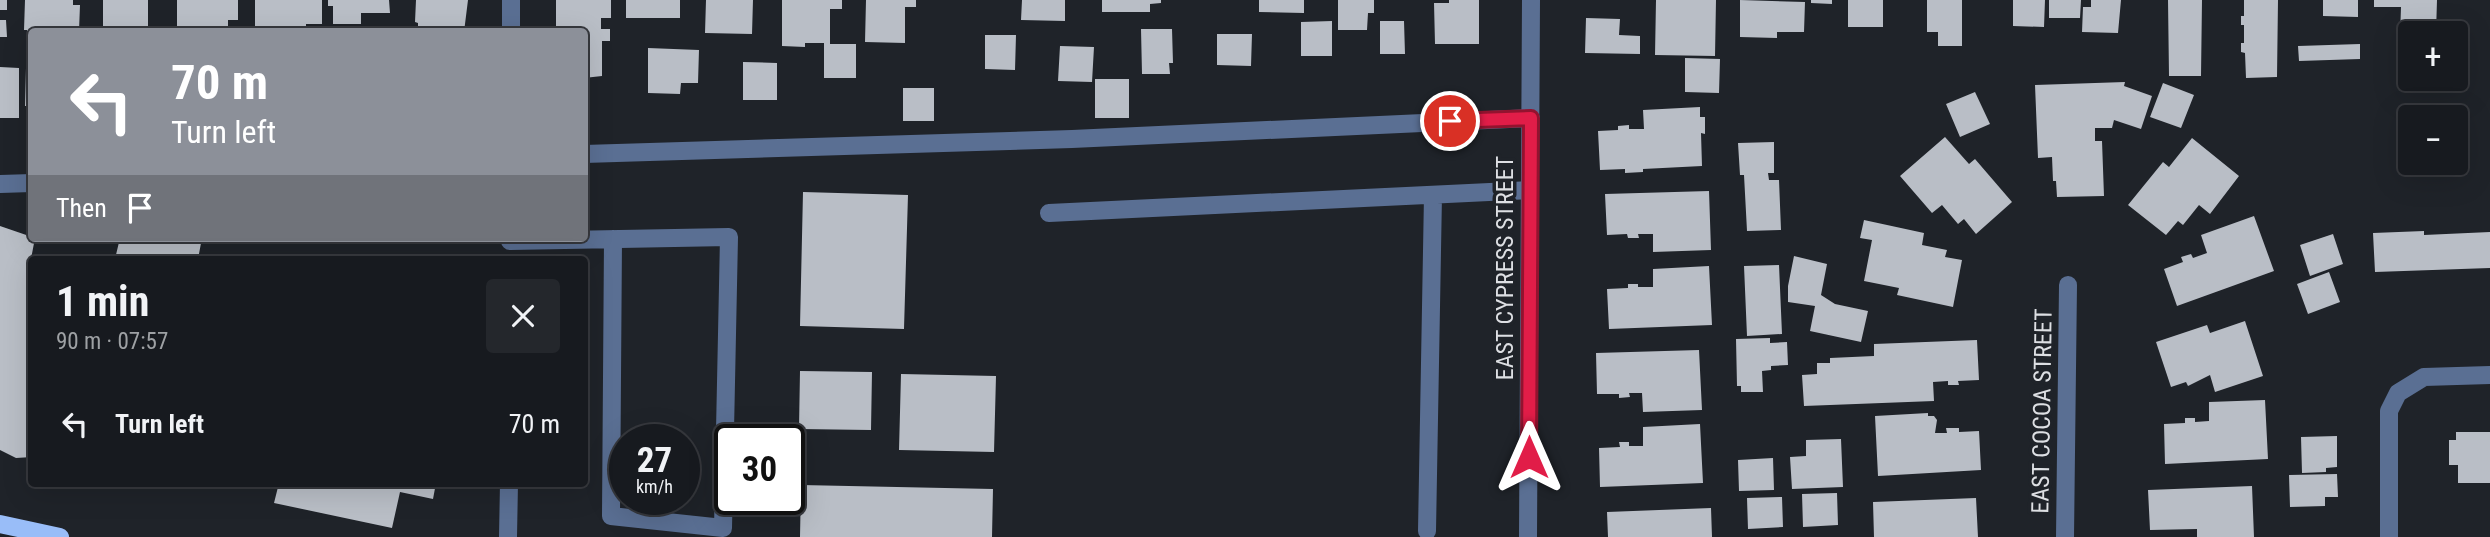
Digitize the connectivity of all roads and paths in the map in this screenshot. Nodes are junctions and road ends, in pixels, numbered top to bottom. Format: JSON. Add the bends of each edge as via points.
{"nodes":[{"id":1,"x":511,"y":0,"type":"edge"},
{"id":2,"x":1531,"y":0,"type":"edge"},
{"id":3,"x":511,"y":28,"type":"edge"},
{"id":4,"x":1531,"y":118,"type":"junction"},
{"id":5,"x":588,"y":154,"type":"edge"},
{"id":6,"x":28,"y":183,"type":"edge"},
{"id":7,"x":0,"y":184,"type":"edge"},
{"id":8,"x":1530,"y":190,"type":"junction"},
{"id":9,"x":1433,"y":195,"type":"junction"},
{"id":10,"x":1049,"y":212,"type":"dead end"},
{"id":11,"x":588,"y":239,"type":"edge"},
{"id":12,"x":613,"y":239,"type":"junction"},
{"id":13,"x":2068,"y":285,"type":"dead end"},
{"id":14,"x":2490,"y":375,"type":"edge"},
{"id":15,"x":509,"y":487,"type":"edge"},
{"id":16,"x":0,"y":524,"type":"edge"},
{"id":17,"x":1427,"y":531,"type":"dead end"},
{"id":18,"x":60,"y":537,"type":"edge"},
{"id":19,"x":508,"y":537,"type":"edge"},
{"id":20,"x":1528,"y":537,"type":"edge"},
{"id":21,"x":2065,"y":537,"type":"edge"},
{"id":22,"x":2389,"y":537,"type":"edge"}],
"edges":[{"from":1,"to":3,"type":"street"},
{"from":2,"to":4,"type":"street","name":"EAST CYPRESS STREET"},
{"from":4,"to":5,"type":"street","via":[[1072,139]]},
{"from":4,"to":8,"type":"street","name":"EAST CYPRESS STREET"},
{"from":6,"to":7,"type":"street"},
{"from":8,"to":9,"type":"street"},
{"from":8,"to":20,"type":"street","name":"EAST CYPRESS STREET"},
{"from":9,"to":10,"type":"street"},
{"from":9,"to":17,"type":"street"},
{"from":11,"to":12,"type":"street"},
{"from":12,"to":12,"type":"street","via":[[729,237],[723,528],[611,516]]},
{"from":13,"to":21,"type":"street","name":"EAST COCOA STREET"},
{"from":14,"to":22,"type":"street","via":[[2424,377],[2398,393],[2389,411]]},
{"from":15,"to":19,"type":"street"},
{"from":16,"to":18,"type":"main road"}]}
